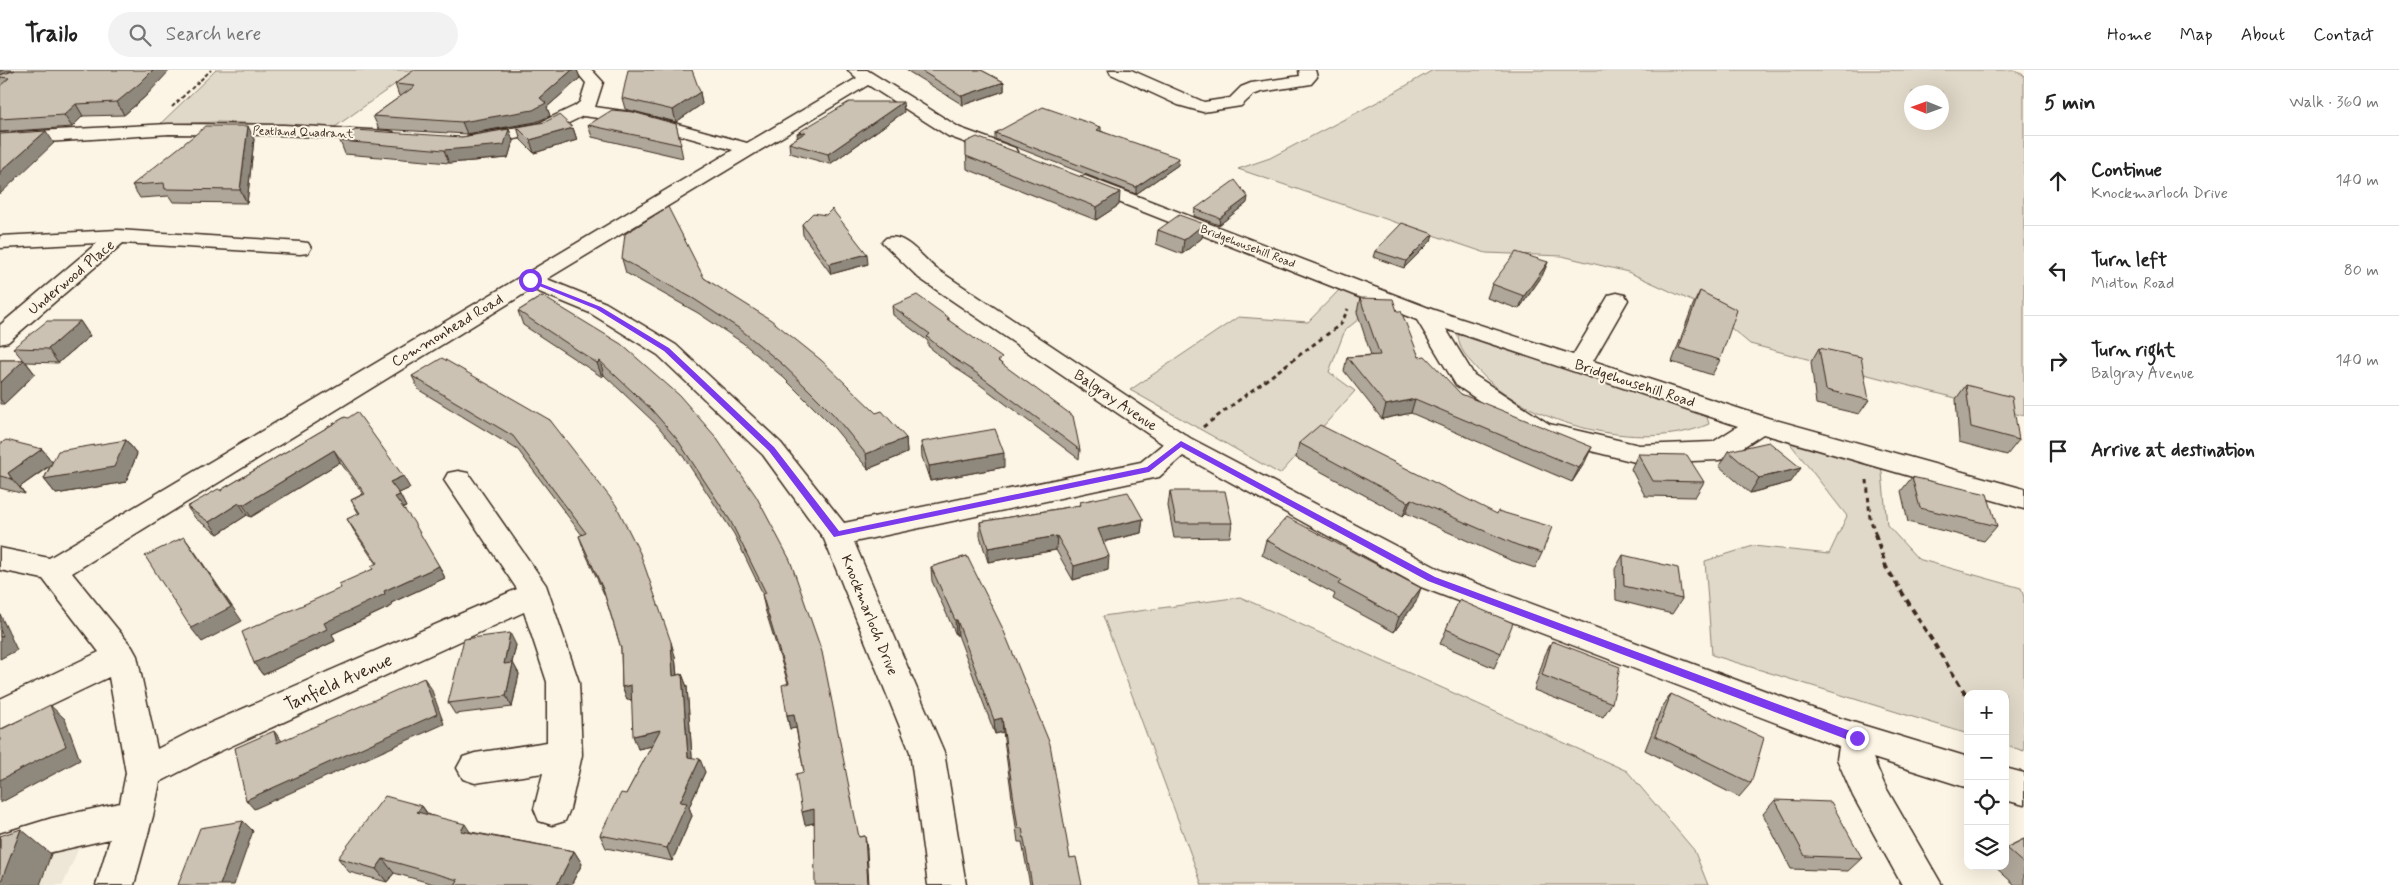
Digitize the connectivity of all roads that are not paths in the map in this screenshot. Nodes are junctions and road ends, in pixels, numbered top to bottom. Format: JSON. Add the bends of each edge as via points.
{"nodes":[{"id":1,"x":583,"y":70,"type":"edge"},
{"id":2,"x":1117,"y":70,"type":"edge"},
{"id":3,"x":1307,"y":70,"type":"edge"},
{"id":4,"x":862,"y":74,"type":"edge"},
{"id":5,"x":581,"y":110,"type":"junction"},
{"id":6,"x":400,"y":137,"type":"edge"},
{"id":7,"x":0,"y":139,"type":"edge"},
{"id":8,"x":458,"y":141,"type":"edge"},
{"id":9,"x":749,"y":149,"type":"junction"},
{"id":10,"x":1028,"y":160,"type":"edge"},
{"id":11,"x":1064,"y":174,"type":"edge"},
{"id":12,"x":118,"y":236,"type":"junction"},
{"id":13,"x":0,"y":242,"type":"edge"},
{"id":14,"x":892,"y":242,"type":"dead end"},
{"id":15,"x":300,"y":248,"type":"dead end"},
{"id":16,"x":530,"y":280,"type":"junction"},
{"id":17,"x":1617,"y":300,"type":"dead end"},
{"id":18,"x":1426,"y":315,"type":"junction"},
{"id":19,"x":0,"y":337,"type":"edge"},
{"id":20,"x":1579,"y":365,"type":"junction"},
{"id":21,"x":1759,"y":424,"type":"junction"},
{"id":22,"x":1181,"y":444,"type":"junction"},
{"id":23,"x":458,"y":480,"type":"dead end"},
{"id":24,"x":2024,"y":499,"type":"edge"},
{"id":25,"x":837,"y":534,"type":"junction"},
{"id":26,"x":0,"y":559,"type":"edge"},
{"id":27,"x":53,"y":570,"type":"junction"},
{"id":28,"x":534,"y":594,"type":"junction"},
{"id":29,"x":122,"y":656,"type":"junction"},
{"id":30,"x":0,"y":715,"type":"edge"},
{"id":31,"x":1857,"y":738,"type":"junction"},
{"id":32,"x":565,"y":755,"type":"junction"},
{"id":33,"x":475,"y":768,"type":"dead end"},
{"id":34,"x":1964,"y":772,"type":"edge"},
{"id":35,"x":144,"y":773,"type":"junction"},
{"id":36,"x":2009,"y":785,"type":"edge"},
{"id":37,"x":2024,"y":790,"type":"edge"},
{"id":38,"x":552,"y":809,"type":"dead end"},
{"id":39,"x":135,"y":816,"type":"junction"},
{"id":40,"x":0,"y":851,"type":"edge"},
{"id":41,"x":115,"y":885,"type":"edge"},
{"id":42,"x":947,"y":885,"type":"edge"},
{"id":43,"x":1923,"y":885,"type":"edge"}],
"edges":[{"from":1,"to":5,"type":"street","via":[[595,82],[588,104]]},
{"from":2,"to":3,"type":"street","via":[[1203,107],[1235,102],[1257,87],[1306,80],[1309,77]]},
{"from":4,"to":9,"type":"street","name":"Commonhead Road"},
{"from":4,"to":10,"type":"street","via":[[954,132]]},
{"from":5,"to":8,"type":"street","via":[[542,129]]},
{"from":5,"to":9,"type":"street","via":[[637,118]]},
{"from":6,"to":7,"type":"street","name":"Peatland Quadrant","via":[[284,130],[148,130]]},
{"from":9,"to":16,"type":"street","name":"Commonhead Road"},
{"from":11,"to":18,"type":"street","name":"Bridgehousehill Road"},
{"from":12,"to":13,"type":"street"},
{"from":12,"to":15,"type":"street"},
{"from":12,"to":19,"type":"street","name":"Underwood Place"},
{"from":14,"to":22,"type":"street","name":"Balgray Avenue","via":[[927,273]]},
{"from":16,"to":25,"type":"street","name":"Knockmarloch Drive","via":[[598,308],[667,350],[772,449]]},
{"from":16,"to":27,"type":"street","name":"Commonhead Road"},
{"from":17,"to":20,"type":"street"},
{"from":18,"to":20,"type":"street","name":"Bridgehousehill Road"},
{"from":18,"to":21,"type":"street","via":[[1465,380],[1540,430],[1639,454],[1719,451]]},
{"from":20,"to":21,"type":"street","name":"Bridgehousehill Road"},
{"from":21,"to":24,"type":"street","name":"Bridgehousehill Road"},
{"from":22,"to":25,"type":"street","via":[[1149,470]]},
{"from":22,"to":31,"type":"street","name":"Balgray Avenue","via":[[1432,579]]},
{"from":23,"to":28,"type":"street"},
{"from":25,"to":42,"type":"street","name":"Knockmarloch Drive","via":[[927,752]]},
{"from":26,"to":27,"type":"street"},
{"from":27,"to":29,"type":"street"},
{"from":28,"to":32,"type":"street","via":[[563,682]]},
{"from":28,"to":35,"type":"street","name":"Tanfield Avenue","via":[[204,742]]},
{"from":29,"to":30,"type":"street"},
{"from":29,"to":35,"type":"street"},
{"from":31,"to":34,"type":"street","name":"Balgray Avenue"},
{"from":31,"to":43,"type":"street","via":[[1854,759],[1871,796]]},
{"from":32,"to":33,"type":"street"},
{"from":32,"to":38,"type":"street"},
{"from":35,"to":39,"type":"street"},
{"from":36,"to":37,"type":"street"},
{"from":39,"to":40,"type":"street"},
{"from":39,"to":41,"type":"street"}]}
